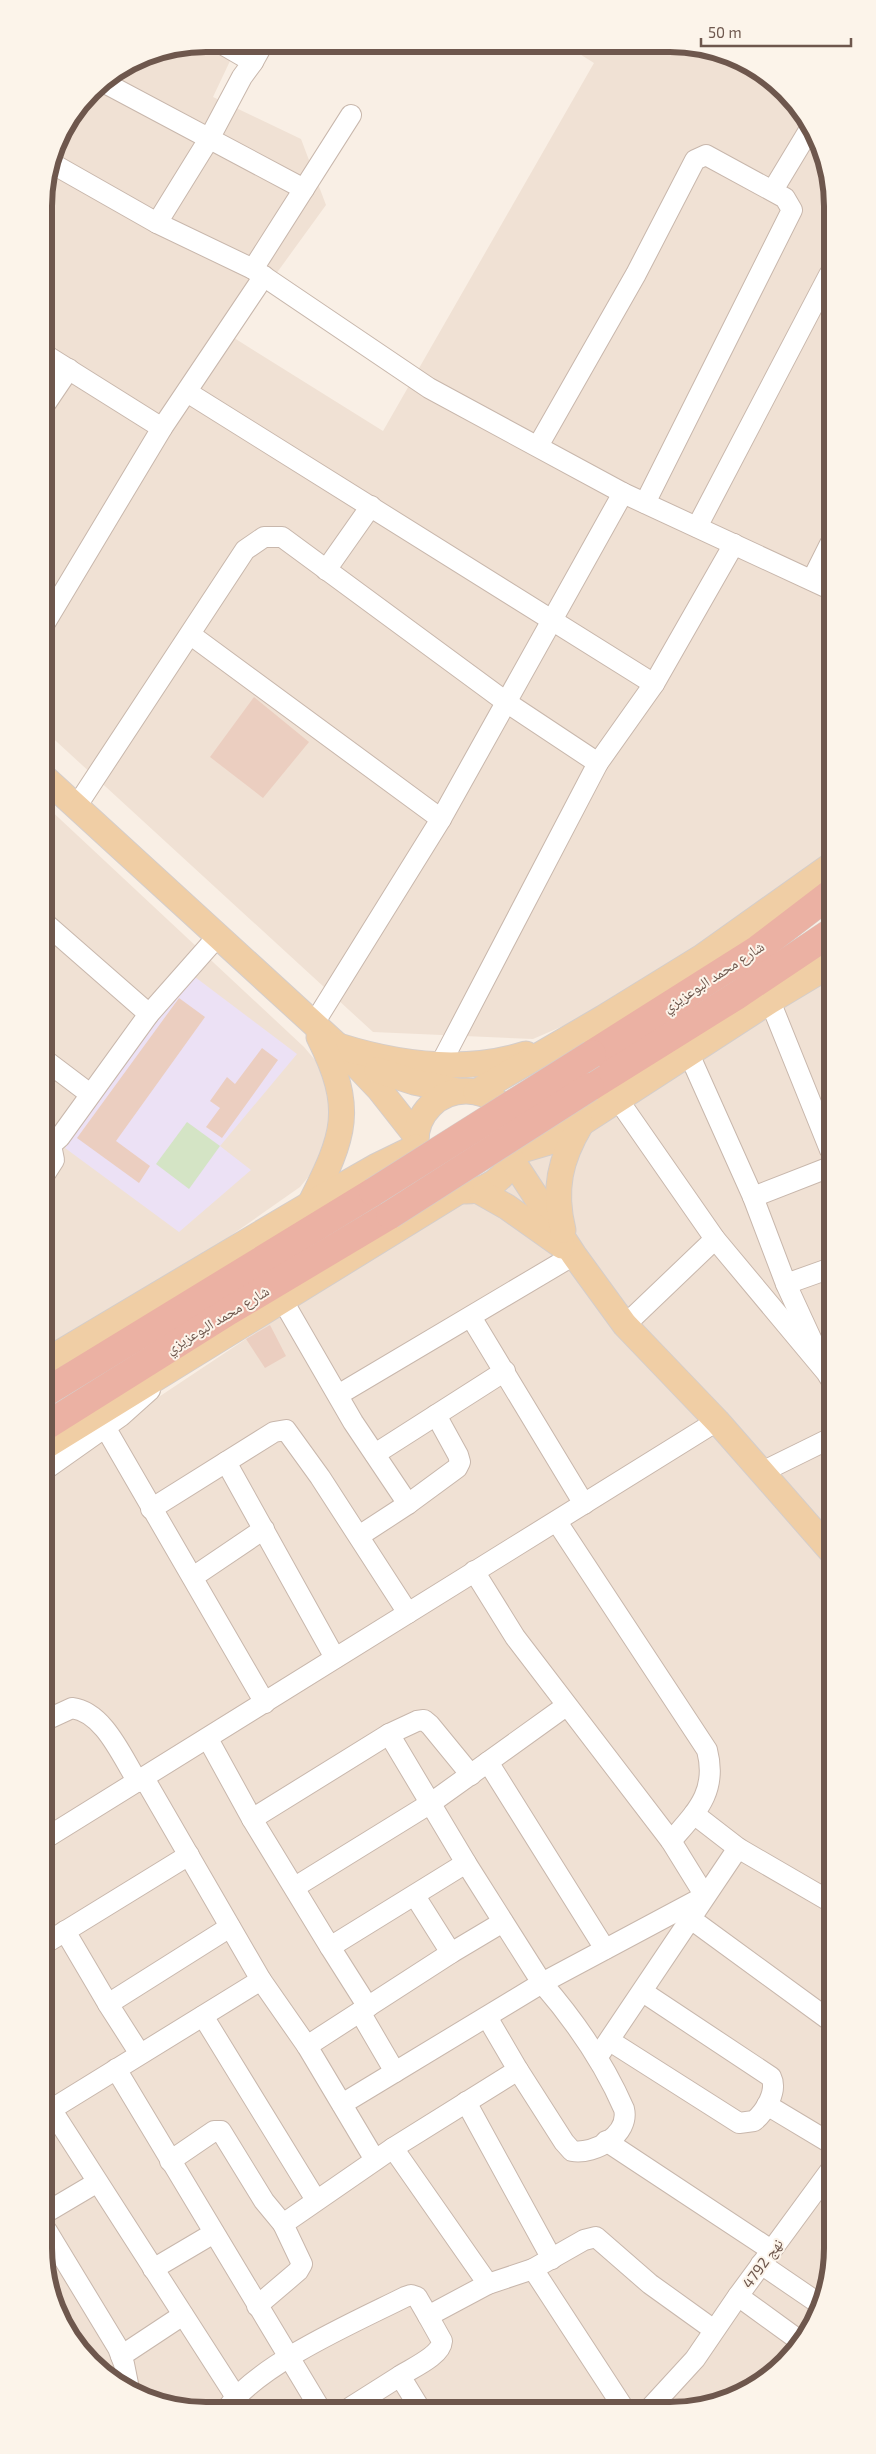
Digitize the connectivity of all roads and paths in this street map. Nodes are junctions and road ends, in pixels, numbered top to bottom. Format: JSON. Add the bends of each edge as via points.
{"nodes":[{"id":1,"x":237,"y":53,"type":"edge"},
{"id":2,"x":258,"y":53,"type":"edge"},
{"id":3,"x":253,"y":62,"type":"junction"},
{"id":4,"x":111,"y":86,"type":"edge"},
{"id":5,"x":351,"y":115,"type":"dead end"},
{"id":6,"x":806,"y":135,"type":"edge"},
{"id":7,"x":209,"y":139,"type":"junction"},
{"id":8,"x":58,"y":167,"type":"edge"},
{"id":9,"x":304,"y":189,"type":"junction"},
{"id":10,"x":773,"y":190,"type":"junction"},
{"id":11,"x":157,"y":223,"type":"junction"},
{"id":12,"x":259,"y":272,"type":"junction"},
{"id":13,"x":824,"y":285,"type":"edge"},
{"id":14,"x":53,"y":359,"type":"edge"},
{"id":15,"x":69,"y":369,"type":"junction"},
{"id":16,"x":187,"y":392,"type":"junction"},
{"id":17,"x":53,"y":393,"type":"edge"},
{"id":18,"x":162,"y":428,"type":"junction"},
{"id":19,"x":538,"y":446,"type":"junction"},
{"id":20,"x":624,"y":493,"type":"junction"},
{"id":21,"x":645,"y":503,"type":"junction"},
{"id":22,"x":371,"y":506,"type":"junction"},
{"id":23,"x":697,"y":527,"type":"junction"},
{"id":24,"x":734,"y":544,"type":"junction"},
{"id":25,"x":326,"y":570,"type":"junction"},
{"id":26,"x":824,"y":571,"type":"edge"},
{"id":27,"x":821,"y":584,"type":"edge"},
{"id":28,"x":53,"y":610,"type":"edge"},
{"id":29,"x":551,"y":622,"type":"junction"},
{"id":30,"x":191,"y":635,"type":"junction"},
{"id":31,"x":654,"y":684,"type":"junction"},
{"id":32,"x":506,"y":702,"type":"junction"},
{"id":33,"x":598,"y":763,"type":"junction"},
{"id":34,"x":53,"y":785,"type":"edge"},
{"id":35,"x":76,"y":807,"type":"junction"},
{"id":36,"x":441,"y":819,"type":"junction"},
{"id":37,"x":824,"y":870,"type":"edge"},
{"id":38,"x":824,"y":899,"type":"edge"},
{"id":39,"x":53,"y":930,"type":"edge"},
{"id":40,"x":217,"y":936,"type":"junction"},
{"id":41,"x":824,"y":937,"type":"edge"},
{"id":42,"x":824,"y":969,"type":"edge"},
{"id":43,"x":770,"y":1001,"type":"junction"},
{"id":44,"x":149,"y":1014,"type":"junction"},
{"id":45,"x":313,"y":1026,"type":"junction"},
{"id":46,"x":552,"y":1046,"type":"junction"},
{"id":47,"x":344,"y":1053,"type":"junction"},
{"id":48,"x":689,"y":1054,"type":"junction"},
{"id":49,"x":440,"y":1065,"type":"junction"},
{"id":50,"x":53,"y":1066,"type":"edge"},
{"id":51,"x":467,"y":1091,"type":"junction"},
{"id":52,"x":90,"y":1094,"type":"junction"},
{"id":53,"x":619,"y":1101,"type":"junction"},
{"id":54,"x":581,"y":1124,"type":"junction"},
{"id":55,"x":824,"y":1134,"type":"edge"},
{"id":56,"x":416,"y":1141,"type":"junction"},
{"id":57,"x":53,"y":1142,"type":"edge"},
{"id":58,"x":514,"y":1156,"type":"junction"},
{"id":59,"x":824,"y":1170,"type":"edge"},
{"id":60,"x":469,"y":1190,"type":"junction"},
{"id":61,"x":753,"y":1197,"type":"junction"},
{"id":62,"x":310,"y":1204,"type":"junction"},
{"id":63,"x":716,"y":1239,"type":"junction"},
{"id":64,"x":574,"y":1255,"type":"junction"},
{"id":65,"x":823,"y":1270,"type":"edge"},
{"id":66,"x":786,"y":1284,"type":"junction"},
{"id":67,"x":283,"y":1301,"type":"junction"},
{"id":68,"x":472,"y":1317,"type":"junction"},
{"id":69,"x":625,"y":1325,"type":"junction"},
{"id":70,"x":53,"y":1357,"type":"edge"},
{"id":71,"x":823,"y":1364,"type":"edge"},
{"id":72,"x":823,"y":1369,"type":"edge"},
{"id":73,"x":505,"y":1371,"type":"junction"},
{"id":74,"x":164,"y":1373,"type":"junction"},
{"id":75,"x":53,"y":1388,"type":"edge"},
{"id":76,"x":338,"y":1396,"type":"junction"},
{"id":77,"x":436,"y":1415,"type":"junction"},
{"id":78,"x":717,"y":1421,"type":"junction"},
{"id":79,"x":53,"y":1422,"type":"edge"},
{"id":80,"x":104,"y":1427,"type":"junction"},
{"id":81,"x":53,"y":1442,"type":"edge"},
{"id":82,"x":823,"y":1442,"type":"edge"},
{"id":83,"x":375,"y":1454,"type":"junction"},
{"id":84,"x":226,"y":1462,"type":"junction"},
{"id":85,"x":53,"y":1464,"type":"edge"},
{"id":86,"x":762,"y":1472,"type":"junction"},
{"id":87,"x":408,"y":1504,"type":"junction"},
{"id":88,"x":584,"y":1504,"type":"junction"},
{"id":89,"x":151,"y":1509,"type":"junction"},
{"id":90,"x":557,"y":1522,"type":"junction"},
{"id":91,"x":264,"y":1529,"type":"junction"},
{"id":92,"x":823,"y":1534,"type":"edge"},
{"id":93,"x":360,"y":1536,"type":"junction"},
{"id":94,"x":474,"y":1571,"type":"junction"},
{"id":95,"x":193,"y":1577,"type":"junction"},
{"id":96,"x":408,"y":1612,"type":"junction"},
{"id":97,"x":335,"y":1658,"type":"junction"},
{"id":98,"x":265,"y":1703,"type":"junction"},
{"id":99,"x":566,"y":1706,"type":"junction"},
{"id":100,"x":53,"y":1717,"type":"edge"},
{"id":101,"x":389,"y":1734,"type":"junction"},
{"id":102,"x":208,"y":1739,"type":"junction"},
{"id":103,"x":488,"y":1762,"type":"junction"},
{"id":104,"x":471,"y":1775,"type":"junction"},
{"id":105,"x":141,"y":1780,"type":"junction"},
{"id":106,"x":431,"y":1803,"type":"junction"},
{"id":107,"x":694,"y":1814,"type":"junction"},
{"id":108,"x":252,"y":1818,"type":"junction"},
{"id":109,"x":53,"y":1834,"type":"edge"},
{"id":110,"x":671,"y":1841,"type":"junction"},
{"id":111,"x":738,"y":1848,"type":"junction"},
{"id":112,"x":189,"y":1855,"type":"junction"},
{"id":113,"x":466,"y":1863,"type":"junction"},
{"id":114,"x":295,"y":1887,"type":"junction"},
{"id":115,"x":415,"y":1896,"type":"junction"},
{"id":116,"x":705,"y":1896,"type":"junction"},
{"id":117,"x":823,"y":1897,"type":"edge"},
{"id":118,"x":691,"y":1919,"type":"junction"},
{"id":119,"x":503,"y":1922,"type":"junction"},
{"id":120,"x":230,"y":1927,"type":"junction"},
{"id":121,"x":65,"y":1931,"type":"junction"},
{"id":122,"x":53,"y":1939,"type":"edge"},
{"id":123,"x":330,"y":1947,"type":"junction"},
{"id":124,"x":605,"y":1949,"type":"junction"},
{"id":125,"x":451,"y":1953,"type":"junction"},
{"id":126,"x":261,"y":1980,"type":"junction"},
{"id":127,"x":542,"y":1983,"type":"junction"},
{"id":128,"x":643,"y":1992,"type":"junction"},
{"id":129,"x":108,"y":2004,"type":"junction"},
{"id":130,"x":364,"y":2010,"type":"junction"},
{"id":131,"x":202,"y":2016,"type":"junction"},
{"id":132,"x":823,"y":2016,"type":"edge"},
{"id":133,"x":487,"y":2017,"type":"junction"},
{"id":134,"x":610,"y":2041,"type":"junction"},
{"id":135,"x":306,"y":2046,"type":"junction"},
{"id":136,"x":140,"y":2054,"type":"junction"},
{"id":137,"x":597,"y":2057,"type":"junction"},
{"id":138,"x":116,"y":2069,"type":"junction"},
{"id":139,"x":518,"y":2070,"type":"junction"},
{"id":140,"x":395,"y":2072,"type":"junction"},
{"id":141,"x":466,"y":2102,"type":"junction"},
{"id":142,"x":342,"y":2104,"type":"junction"},
{"id":143,"x":767,"y":2105,"type":"junction"},
{"id":144,"x":53,"y":2108,"type":"edge"},
{"id":145,"x":53,"y":2116,"type":"edge"},
{"id":146,"x":823,"y":2139,"type":"edge"},
{"id":147,"x":606,"y":2142,"type":"junction"},
{"id":148,"x":393,"y":2148,"type":"junction"},
{"id":149,"x":375,"y":2160,"type":"junction"},
{"id":150,"x":170,"y":2161,"type":"junction"},
{"id":151,"x":96,"y":2183,"type":"junction"},
{"id":152,"x":823,"y":2195,"type":"edge"},
{"id":153,"x":316,"y":2200,"type":"junction"},
{"id":154,"x":53,"y":2208,"type":"edge"},
{"id":155,"x":283,"y":2224,"type":"junction"},
{"id":156,"x":214,"y":2233,"type":"junction"},
{"id":157,"x":53,"y":2241,"type":"edge"},
{"id":158,"x":766,"y":2257,"type":"junction"},
{"id":159,"x":552,"y":2259,"type":"junction"},
{"id":160,"x":152,"y":2269,"type":"junction"},
{"id":161,"x":533,"y":2269,"type":"junction"},
{"id":162,"x":488,"y":2284,"type":"junction"},
{"id":163,"x":738,"y":2296,"type":"junction"},
{"id":164,"x":814,"y":2299,"type":"edge"},
{"id":165,"x":257,"y":2306,"type":"junction"},
{"id":166,"x":183,"y":2315,"type":"junction"},
{"id":167,"x":428,"y":2316,"type":"junction"},
{"id":168,"x":714,"y":2330,"type":"junction"},
{"id":169,"x":795,"y":2337,"type":"edge"},
{"id":170,"x":121,"y":2356,"type":"junction"},
{"id":171,"x":289,"y":2358,"type":"junction"},
{"id":172,"x":400,"y":2376,"type":"junction"},
{"id":173,"x":126,"y":2379,"type":"edge"},
{"id":174,"x":232,"y":2402,"type":"edge"},
{"id":175,"x":316,"y":2402,"type":"edge"},
{"id":176,"x":359,"y":2402,"type":"edge"},
{"id":177,"x":416,"y":2402,"type":"edge"},
{"id":178,"x":620,"y":2402,"type":"edge"},
{"id":179,"x":656,"y":2402,"type":"edge"}],
"edges":[{"from":1,"to":3,"type":"street"},
{"from":2,"to":3,"type":"street"},
{"from":3,"to":7,"type":"street"},
{"from":4,"to":7,"type":"street"},
{"from":5,"to":9,"type":"street"},
{"from":6,"to":10,"type":"street"},
{"from":7,"to":9,"type":"street"},
{"from":7,"to":11,"type":"street"},
{"from":8,"to":11,"type":"street"},
{"from":9,"to":12,"type":"street"},
{"from":10,"to":19,"type":"street","via":[[706,155],[695,160],[636,274]]},
{"from":10,"to":21,"type":"street","via":[[786,198],[792,210]]},
{"from":11,"to":12,"type":"street"},
{"from":12,"to":16,"type":"street"},
{"from":12,"to":19,"type":"street","via":[[429,388]]},
{"from":13,"to":23,"type":"street"},
{"from":14,"to":15,"type":"street"},
{"from":15,"to":17,"type":"street"},
{"from":15,"to":18,"type":"street"},
{"from":16,"to":18,"type":"street"},
{"from":16,"to":22,"type":"street"},
{"from":18,"to":28,"type":"street"},
{"from":19,"to":20,"type":"street"},
{"from":20,"to":21,"type":"street"},
{"from":20,"to":29,"type":"street"},
{"from":21,"to":23,"type":"street"},
{"from":22,"to":25,"type":"street"},
{"from":22,"to":29,"type":"street"},
{"from":23,"to":24,"type":"street"},
{"from":24,"to":27,"type":"street"},
{"from":24,"to":31,"type":"street"},
{"from":25,"to":30,"type":"street","via":[[282,537],[264,537],[245,550]]},
{"from":25,"to":32,"type":"street"},
{"from":26,"to":27,"type":"street"},
{"from":29,"to":31,"type":"street"},
{"from":29,"to":32,"type":"street"},
{"from":30,"to":35,"type":"street"},
{"from":30,"to":36,"type":"street"},
{"from":31,"to":33,"type":"street"},
{"from":32,"to":33,"type":"street"},
{"from":32,"to":36,"type":"street"},
{"from":33,"to":49,"type":"street"},
{"from":34,"to":35,"type":"main road"},
{"from":35,"to":40,"type":"main road"},
{"from":36,"to":45,"type":"street"},
{"from":37,"to":46,"type":"main road","via":[[702,957]]},
{"from":38,"to":75,"type":"highway","name":"شارع محمد البوعزيزي","bridge":true,"via":[[758,949],[373,1192]]},
{"from":39,"to":44,"type":"street"},
{"from":40,"to":44,"type":"street"},
{"from":40,"to":45,"type":"main road"},
{"from":41,"to":79,"type":"highway","name":"شارع محمد البوعزيزي","bridge":true,"via":[[390,1215]]},
{"from":42,"to":43,"type":"main road"},
{"from":43,"to":48,"type":"main road"},
{"from":43,"to":55,"type":"street"},
{"from":44,"to":52,"type":"street"},
{"from":45,"to":47,"type":"main road"},
{"from":45,"to":62,"type":"main road","via":[[336,1075],[343,1112],[334,1154]]},
{"from":46,"to":49,"type":"main road","via":[[516,1057]]},
{"from":46,"to":51,"type":"main road"},
{"from":47,"to":49,"type":"main road"},
{"from":47,"to":51,"type":"main road","via":[[414,1082]]},
{"from":47,"to":56,"type":"main road","via":[[385,1097]]},
{"from":48,"to":53,"type":"main road"},
{"from":48,"to":61,"type":"street"},
{"from":50,"to":52,"type":"street"},
{"from":51,"to":56,"type":"main road","via":[[446,1094],[426,1111],[419,1123]]},
{"from":51,"to":58,"type":"main road","via":[[497,1101],[511,1119],[516,1141]]},
{"from":52,"to":57,"type":"street","via":[[60,1137]]},
{"from":53,"to":54,"type":"main road"},
{"from":53,"to":63,"type":"street"},
{"from":54,"to":58,"type":"main road"},
{"from":54,"to":64,"type":"main road","via":[[569,1144],[557,1189],[558,1212]]},
{"from":56,"to":60,"type":"main road","via":[[424,1168],[431,1177],[450,1188]]},
{"from":56,"to":62,"type":"main road"},
{"from":58,"to":60,"type":"main road","via":[[498,1179]]},
{"from":58,"to":64,"type":"main road"},
{"from":59,"to":61,"type":"street"},
{"from":60,"to":64,"type":"main road","via":[[520,1216]]},
{"from":60,"to":67,"type":"main road"},
{"from":61,"to":66,"type":"street"},
{"from":62,"to":70,"type":"main road"},
{"from":63,"to":69,"type":"street"},
{"from":63,"to":72,"type":"street"},
{"from":64,"to":68,"type":"street"},
{"from":64,"to":69,"type":"main road"},
{"from":65,"to":66,"type":"street"},
{"from":66,"to":71,"type":"street"},
{"from":67,"to":74,"type":"main road"},
{"from":67,"to":76,"type":"street"},
{"from":68,"to":73,"type":"street"},
{"from":68,"to":76,"type":"street"},
{"from":69,"to":78,"type":"main road"},
{"from":73,"to":77,"type":"street"},
{"from":73,"to":88,"type":"street"},
{"from":74,"to":80,"type":"street","via":[[144,1396]]},
{"from":74,"to":81,"type":"main road"},
{"from":76,"to":83,"type":"street"},
{"from":77,"to":83,"type":"street"},
{"from":77,"to":87,"type":"street","via":[[460,1462],[451,1473]]},
{"from":78,"to":86,"type":"main road"},
{"from":78,"to":88,"type":"street"},
{"from":80,"to":85,"type":"street"},
{"from":80,"to":89,"type":"street"},
{"from":82,"to":86,"type":"street"},
{"from":83,"to":87,"type":"street"},
{"from":84,"to":89,"type":"street"},
{"from":84,"to":91,"type":"street"},
{"from":84,"to":93,"type":"street","via":[[274,1432],[286,1430]]},
{"from":86,"to":92,"type":"main road"},
{"from":87,"to":93,"type":"street"},
{"from":88,"to":90,"type":"street"},
{"from":89,"to":95,"type":"street"},
{"from":90,"to":94,"type":"street"},
{"from":90,"to":107,"type":"street","via":[[707,1750],[710,1787]]},
{"from":91,"to":95,"type":"street"},
{"from":91,"to":97,"type":"street"},
{"from":93,"to":96,"type":"street"},
{"from":94,"to":96,"type":"street"},
{"from":94,"to":99,"type":"street","via":[[514,1637]]},
{"from":95,"to":98,"type":"street"},
{"from":96,"to":97,"type":"street"},
{"from":97,"to":98,"type":"street"},
{"from":98,"to":102,"type":"street"},
{"from":99,"to":103,"type":"street"},
{"from":99,"to":110,"type":"street"},
{"from":100,"to":105,"type":"street","via":[[72,1708],[88,1714],[104,1728]]},
{"from":101,"to":104,"type":"street","via":[[424,1720]]},
{"from":101,"to":106,"type":"street"},
{"from":101,"to":108,"type":"street"},
{"from":102,"to":105,"type":"street"},
{"from":102,"to":108,"type":"street"},
{"from":103,"to":104,"type":"street"},
{"from":103,"to":124,"type":"street"},
{"from":104,"to":106,"type":"street"},
{"from":105,"to":109,"type":"street"},
{"from":105,"to":112,"type":"street"},
{"from":106,"to":113,"type":"street"},
{"from":106,"to":114,"type":"street"},
{"from":107,"to":110,"type":"street"},
{"from":107,"to":111,"type":"street"},
{"from":108,"to":114,"type":"street"},
{"from":110,"to":116,"type":"street"},
{"from":111,"to":116,"type":"street"},
{"from":111,"to":117,"type":"street"},
{"from":112,"to":120,"type":"street"},
{"from":112,"to":121,"type":"street"},
{"from":113,"to":115,"type":"street"},
{"from":113,"to":119,"type":"street"},
{"from":114,"to":123,"type":"street"},
{"from":115,"to":123,"type":"street"},
{"from":115,"to":125,"type":"street"},
{"from":116,"to":118,"type":"street"},
{"from":116,"to":124,"type":"street"},
{"from":118,"to":128,"type":"street"},
{"from":118,"to":132,"type":"street"},
{"from":119,"to":125,"type":"street"},
{"from":119,"to":127,"type":"street"},
{"from":120,"to":126,"type":"street"},
{"from":120,"to":129,"type":"street"},
{"from":121,"to":122,"type":"street"},
{"from":121,"to":129,"type":"street"},
{"from":123,"to":130,"type":"street"},
{"from":124,"to":127,"type":"street"},
{"from":125,"to":130,"type":"street"},
{"from":126,"to":131,"type":"street"},
{"from":126,"to":135,"type":"street"},
{"from":127,"to":133,"type":"street"},
{"from":127,"to":137,"type":"street"},
{"from":128,"to":134,"type":"street"},
{"from":128,"to":143,"type":"street","via":[[771,2077],[774,2087]]},
{"from":129,"to":136,"type":"street"},
{"from":130,"to":135,"type":"street"},
{"from":130,"to":140,"type":"street"},
{"from":131,"to":136,"type":"street"},
{"from":131,"to":153,"type":"street"},
{"from":133,"to":139,"type":"street"},
{"from":133,"to":140,"type":"street"},
{"from":134,"to":137,"type":"street"},
{"from":134,"to":143,"type":"street","via":[[739,2123],[754,2121]]},
{"from":135,"to":142,"type":"street"},
{"from":136,"to":138,"type":"street"},
{"from":137,"to":147,"type":"street","via":[[626,2117],[622,2128]]},
{"from":138,"to":144,"type":"street"},
{"from":138,"to":150,"type":"street"},
{"from":139,"to":141,"type":"street"},
{"from":139,"to":147,"type":"street","via":[[568,2148],[588,2152]]},
{"from":140,"to":142,"type":"street"},
{"from":141,"to":148,"type":"street"},
{"from":141,"to":159,"type":"street"},
{"from":142,"to":149,"type":"street"},
{"from":143,"to":146,"type":"street"},
{"from":145,"to":151,"type":"street"},
{"from":147,"to":158,"type":"street"},
{"from":148,"to":149,"type":"street"},
{"from":148,"to":162,"type":"street"},
{"from":149,"to":153,"type":"street"},
{"from":150,"to":155,"type":"street","via":[[214,2131],[221,2131],[264,2201]]},
{"from":150,"to":156,"type":"street"},
{"from":151,"to":154,"type":"street"},
{"from":151,"to":160,"type":"street"},
{"from":152,"to":158,"type":"street","name":"نهج 4792"},
{"from":153,"to":155,"type":"street"},
{"from":155,"to":165,"type":"street","via":[[302,2264]]},
{"from":156,"to":160,"type":"street"},
{"from":156,"to":165,"type":"street"},
{"from":157,"to":170,"type":"street","via":[[107,2327]]},
{"from":158,"to":163,"type":"street","name":"نهج 4792"},
{"from":158,"to":164,"type":"street"},
{"from":159,"to":161,"type":"street"},
{"from":159,"to":168,"type":"street","via":[[591,2237],[601,2239],[650,2284]]},
{"from":160,"to":166,"type":"street"},
{"from":161,"to":162,"type":"street"},
{"from":161,"to":178,"type":"street"},
{"from":162,"to":167,"type":"street"},
{"from":163,"to":168,"type":"street"},
{"from":163,"to":169,"type":"street","name":"نهج 4792"},
{"from":165,"to":171,"type":"street"},
{"from":166,"to":170,"type":"street"},
{"from":166,"to":174,"type":"street"},
{"from":167,"to":171,"type":"street","via":[[417,2297],[409,2295]]},
{"from":167,"to":172,"type":"street","via":[[442,2344],[436,2353]]},
{"from":168,"to":179,"type":"street"},
{"from":170,"to":173,"type":"street"},
{"from":171,"to":174,"type":"street","via":[[253,2381]]},
{"from":171,"to":175,"type":"street"},
{"from":172,"to":176,"type":"street"},
{"from":172,"to":177,"type":"street"}]}
